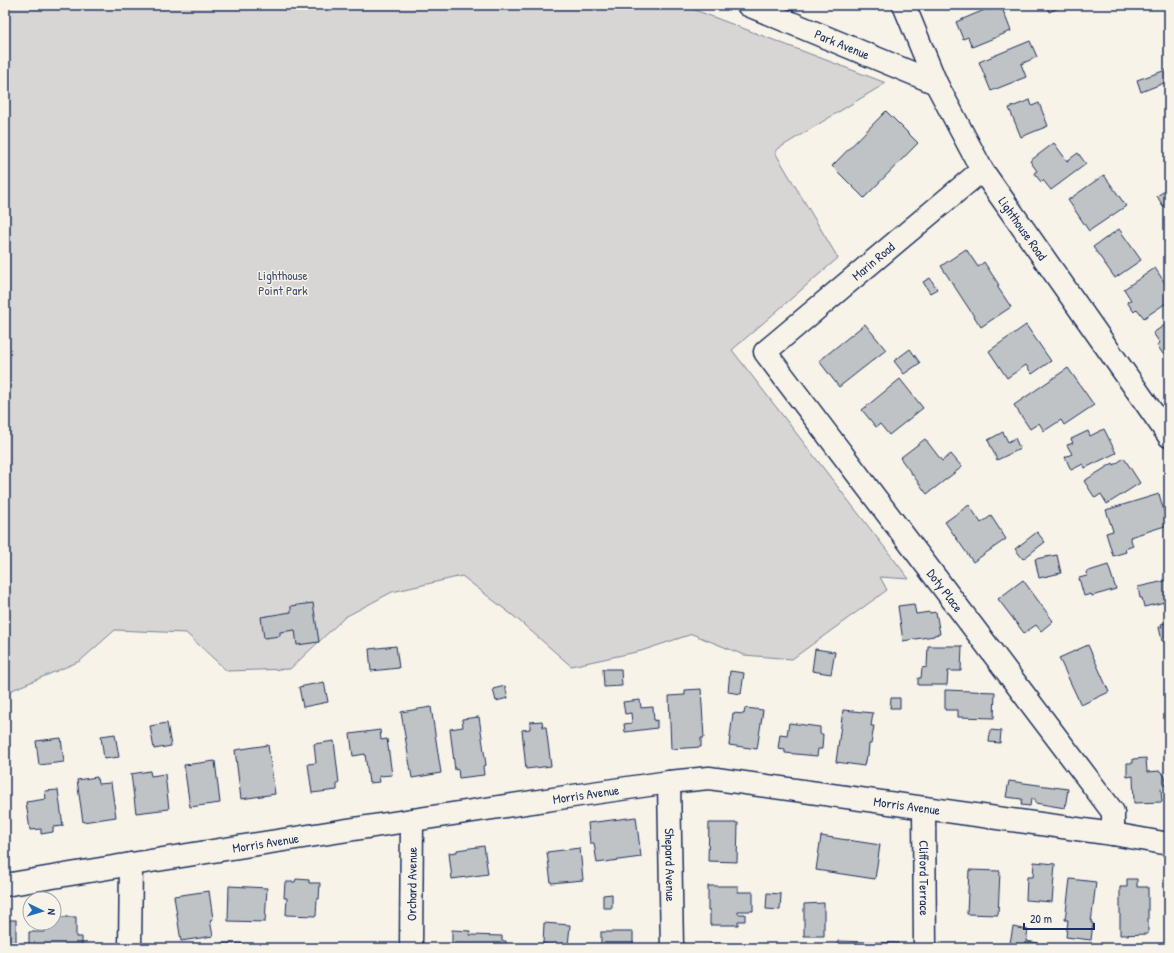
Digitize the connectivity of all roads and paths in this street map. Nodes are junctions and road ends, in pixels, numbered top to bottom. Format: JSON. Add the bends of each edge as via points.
{"nodes":[{"id":1,"x":748,"y":5,"type":"edge"},
{"id":2,"x":904,"y":5,"type":"edge"},
{"id":3,"x":936,"y":83,"type":"junction"},
{"id":4,"x":982,"y":170,"type":"junction"},
{"id":5,"x":764,"y":352,"type":"joint"},
{"id":6,"x":1169,"y":436,"type":"edge"},
{"id":7,"x":669,"y":782,"type":"junction"},
{"id":8,"x":924,"y":808,"type":"junction"},
{"id":9,"x":412,"y":820,"type":"junction"},
{"id":10,"x":1113,"y":834,"type":"junction"},
{"id":11,"x":1169,"y":844,"type":"edge"},
{"id":12,"x":131,"y":864,"type":"junction"},
{"id":13,"x":5,"y":885,"type":"edge"},
{"id":14,"x":130,"y":948,"type":"edge"},
{"id":15,"x":412,"y":948,"type":"edge"},
{"id":16,"x":672,"y":948,"type":"edge"},
{"id":17,"x":925,"y":948,"type":"edge"}],
"edges":[{"from":1,"to":3,"type":"street","name":"Park Avenue"},
{"from":2,"to":3,"type":"street","name":"Lighthouse Road"},
{"from":3,"to":4,"type":"street","name":"Lighthouse Road"},
{"from":4,"to":5,"type":"street","name":"Marin Road"},
{"from":4,"to":6,"type":"street","name":"Lighthouse Road"},
{"from":5,"to":10,"type":"street","name":"Doty Place","via":[[1113,812]]},
{"from":7,"to":8,"type":"street","name":"Morris Avenue","via":[[709,778]]},
{"from":7,"to":9,"type":"street","name":"Morris Avenue"},
{"from":7,"to":16,"type":"street","name":"Shepard Avenue"},
{"from":8,"to":10,"type":"street","name":"Morris Avenue"},
{"from":8,"to":17,"type":"street","name":"Clifford Terrace"},
{"from":9,"to":12,"type":"street","name":"Morris Avenue"},
{"from":9,"to":15,"type":"street","name":"Orchard Avenue"},
{"from":10,"to":11,"type":"street","name":"Morris Avenue"},
{"from":12,"to":13,"type":"street","name":"Morris Avenue"},
{"from":12,"to":14,"type":"street"}]}
